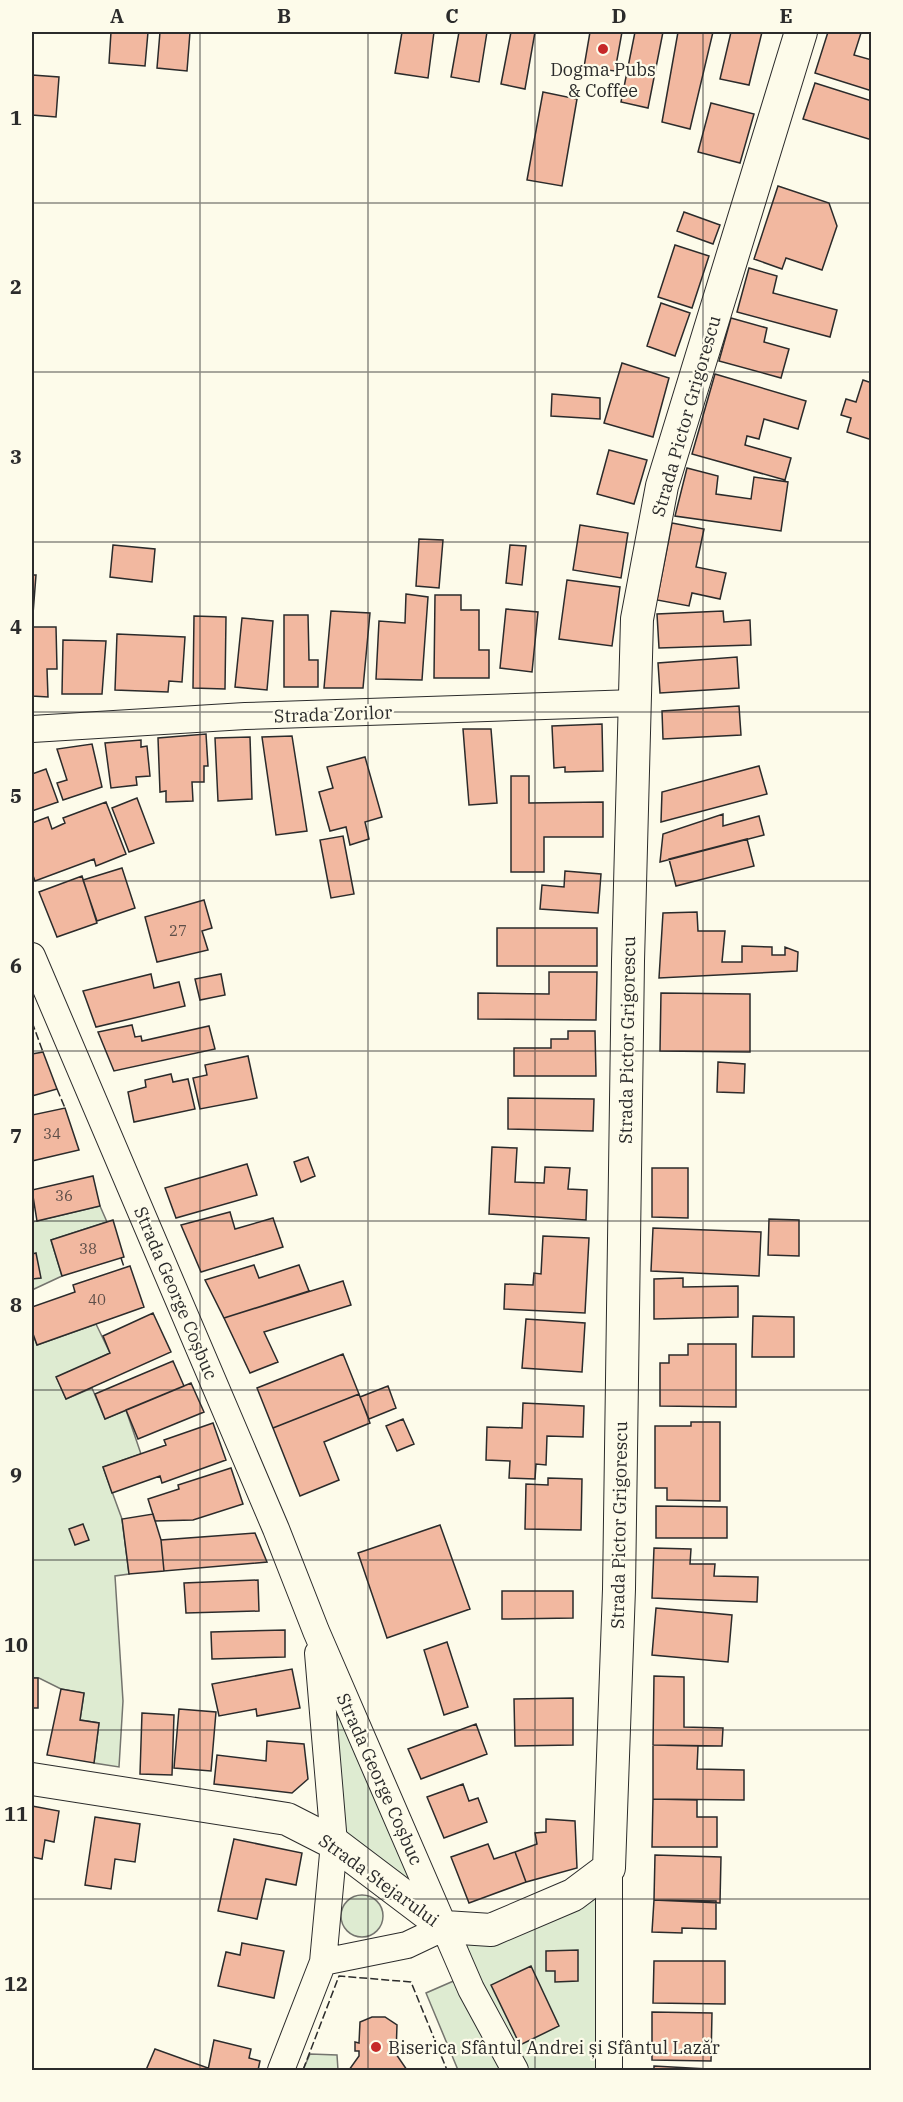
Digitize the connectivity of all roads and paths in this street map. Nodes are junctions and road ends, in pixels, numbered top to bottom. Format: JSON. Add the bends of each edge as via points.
{"nodes":[{"id":1,"x":801,"y":32,"type":"edge"},
{"id":2,"x":634,"y":704,"type":"junction"},
{"id":3,"x":32,"y":729,"type":"edge"},
{"id":4,"x":32,"y":956,"type":"edge"},
{"id":5,"x":316,"y":1631,"type":"junction"},
{"id":6,"x":32,"y":1779,"type":"edge"},
{"id":7,"x":334,"y":1843,"type":"junction"},
{"id":8,"x":609,"y":1868,"type":"junction"},
{"id":9,"x":445,"y":1927,"type":"junction"},
{"id":10,"x":323,"y":1962,"type":"junction"},
{"id":11,"x":281,"y":2070,"type":"edge"},
{"id":12,"x":515,"y":2070,"type":"edge"},
{"id":13,"x":609,"y":2070,"type":"edge"}],
"edges":[{"from":1,"to":2,"type":"street","name":"Strada Pictor Grigorescu","via":[[662,486],[638,619]]},
{"from":2,"to":3,"type":"street","name":"Strada Zorilor","via":[[245,716]]},
{"from":2,"to":8,"type":"street","name":"Strada Pictor Grigorescu","via":[[619,1589]]},
{"from":4,"to":5,"type":"street","name":"Strada George Coșbuc","via":[[276,1528]]},
{"from":5,"to":7,"type":"street","name":"Strada George Coșbuc"},
{"from":5,"to":9,"type":"street","name":"Strada George Coșbuc"},
{"from":6,"to":7,"type":"street","name":"Strada Stejarului","via":[[288,1819]]},
{"from":7,"to":9,"type":"street","name":"Strada Stejarului"},
{"from":7,"to":10,"type":"street","name":"Strada George Coșbuc"},
{"from":8,"to":9,"type":"street","name":"Strada Stejarului","via":[[573,1895],[491,1930]]},
{"from":8,"to":13,"type":"street","name":"Strada Pictor Grigorescu"},
{"from":9,"to":10,"type":"street","via":[[407,1945]]},
{"from":9,"to":12,"type":"street","name":"Strada George Coșbuc","via":[[471,1989]]},
{"from":10,"to":11,"type":"street","name":"Strada George Coșbuc"}]}
